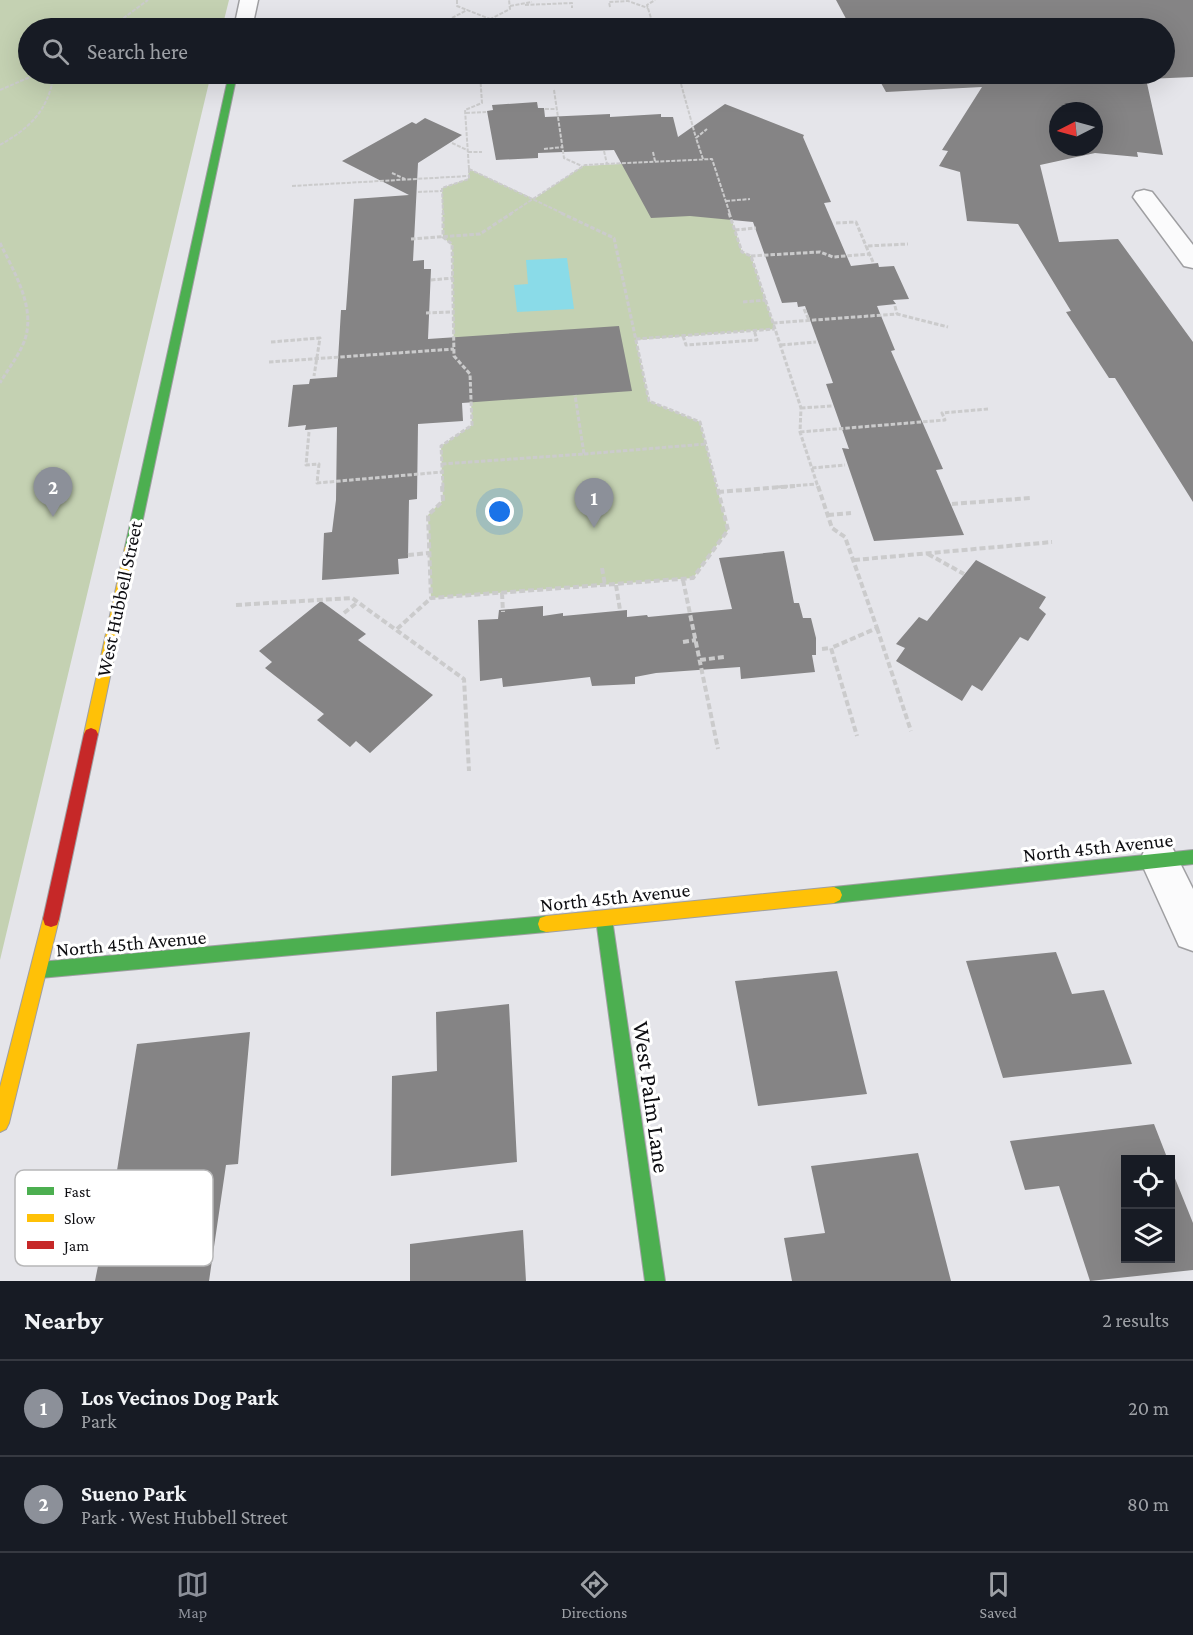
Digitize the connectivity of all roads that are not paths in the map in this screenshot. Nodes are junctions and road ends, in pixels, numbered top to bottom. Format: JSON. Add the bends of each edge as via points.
{"nodes":[{"id":1,"x":249,"y":0,"type":"edge"},
{"id":2,"x":245,"y":18,"type":"edge"},
{"id":3,"x":231,"y":84,"type":"edge"},
{"id":4,"x":1144,"y":197,"type":"dead end"},
{"id":5,"x":1193,"y":261,"type":"edge"},
{"id":6,"x":1176,"y":858,"type":"edge"},
{"id":7,"x":604,"y":919,"type":"junction"},
{"id":8,"x":1193,"y":932,"type":"edge"},
{"id":9,"x":40,"y":970,"type":"junction"},
{"id":10,"x":0,"y":1123,"type":"edge"},
{"id":11,"x":655,"y":1281,"type":"edge"}],
"edges":[{"from":1,"to":2,"type":"street"},
{"from":3,"to":9,"type":"street","name":"West Hubbell Street"},
{"from":4,"to":5,"type":"street"},
{"from":6,"to":7,"type":"street","name":"North 45th Avenue"},
{"from":6,"to":8,"type":"street"},
{"from":7,"to":9,"type":"street","name":"North 45th Avenue"},
{"from":7,"to":11,"type":"street","name":"West Palm Lane"},
{"from":9,"to":10,"type":"street","name":"West Hubbell Street"}]}
